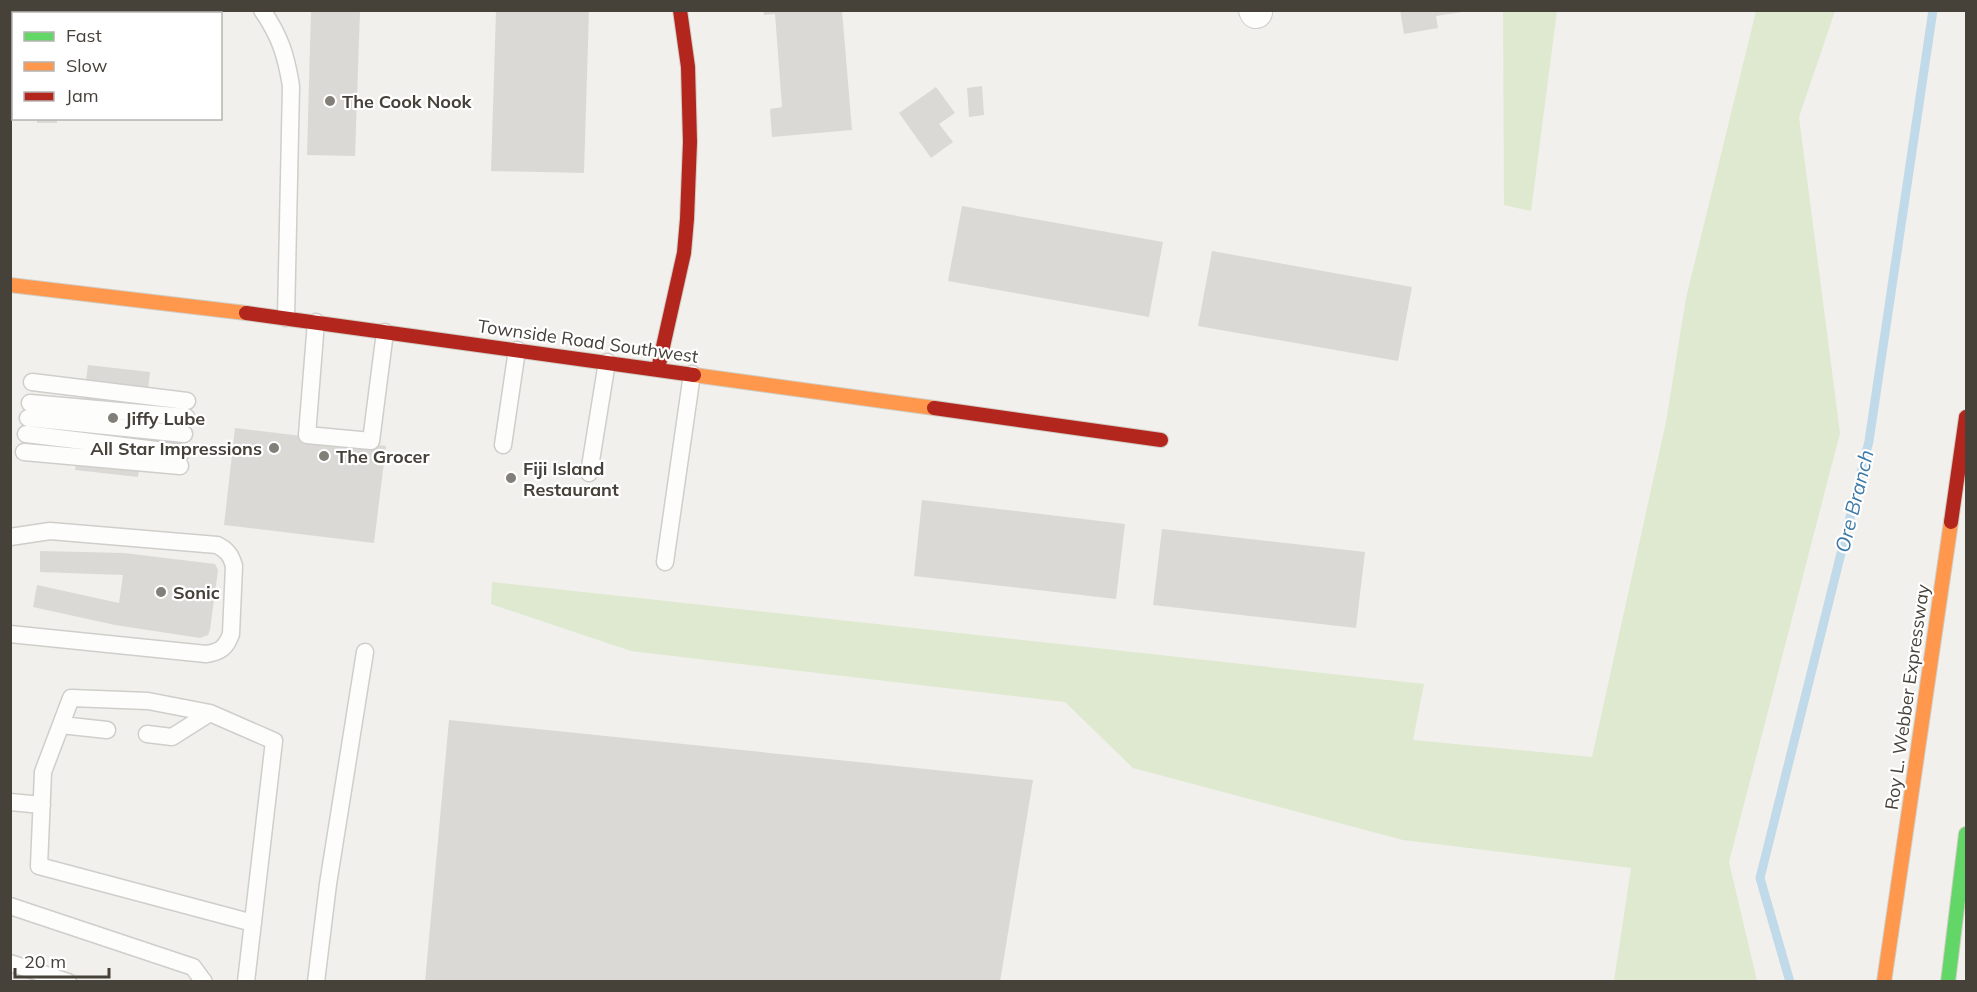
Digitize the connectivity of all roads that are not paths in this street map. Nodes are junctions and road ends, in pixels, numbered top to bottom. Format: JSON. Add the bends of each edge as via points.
{"nodes":[{"id":1,"x":262,"y":10,"type":"edge"},
{"id":2,"x":680,"y":10,"type":"edge"},
{"id":3,"x":10,"y":285,"type":"edge"},
{"id":4,"x":286,"y":318,"type":"junction"},
{"id":5,"x":316,"y":322,"type":"junction"},
{"id":6,"x":385,"y":332,"type":"junction"},
{"id":7,"x":517,"y":350,"type":"junction"},
{"id":8,"x":607,"y":362,"type":"junction"},
{"id":9,"x":658,"y":369,"type":"junction"},
{"id":10,"x":692,"y":374,"type":"junction"},
{"id":11,"x":32,"y":382,"type":"dead end"},
{"id":12,"x":1966,"y":417,"type":"edge"},
{"id":13,"x":28,"y":418,"type":"junction"},
{"id":14,"x":184,"y":434,"type":"dead end"},
{"id":15,"x":1161,"y":440,"type":"dead end"},
{"id":16,"x":504,"y":445,"type":"dead end"},
{"id":17,"x":24,"y":452,"type":"dead end"},
{"id":18,"x":589,"y":473,"type":"dead end"},
{"id":19,"x":10,"y":537,"type":"edge"},
{"id":20,"x":665,"y":562,"type":"dead end"},
{"id":21,"x":10,"y":634,"type":"edge"},
{"id":22,"x":365,"y":652,"type":"dead end"},
{"id":23,"x":210,"y":713,"type":"junction"},
{"id":24,"x":61,"y":725,"type":"junction"},
{"id":25,"x":107,"y":730,"type":"dead end"},
{"id":26,"x":147,"y":734,"type":"dead end"},
{"id":27,"x":10,"y":802,"type":"edge"},
{"id":28,"x":42,"y":805,"type":"junction"},
{"id":29,"x":1966,"y":834,"type":"edge"},
{"id":30,"x":10,"y":906,"type":"edge"},
{"id":31,"x":253,"y":923,"type":"junction"},
{"id":32,"x":10,"y":963,"type":"edge"},
{"id":33,"x":68,"y":981,"type":"edge"},
{"id":34,"x":204,"y":981,"type":"edge"},
{"id":35,"x":246,"y":981,"type":"edge"},
{"id":36,"x":316,"y":981,"type":"edge"},
{"id":37,"x":1884,"y":981,"type":"edge"},
{"id":38,"x":1948,"y":981,"type":"edge"}],
"edges":[{"from":1,"to":4,"type":"lane","via":[[275,28],[286,56],[291,86]]},
{"from":2,"to":9,"type":"main road","via":[[688,78],[687,219],[684,254]]},
{"from":3,"to":4,"type":"main road","name":"Townside Road Southwest"},
{"from":4,"to":5,"type":"main road","name":"Townside Road Southwest"},
{"from":5,"to":6,"type":"main road","name":"Townside Road Southwest"},
{"from":5,"to":6,"type":"lane","via":[[307,435],[371,441]]},
{"from":6,"to":7,"type":"main road","name":"Townside Road Southwest"},
{"from":7,"to":8,"type":"main road","name":"Townside Road Southwest"},
{"from":7,"to":16,"type":"lane"},
{"from":8,"to":9,"type":"main road","name":"Townside Road Southwest"},
{"from":8,"to":18,"type":"lane"},
{"from":9,"to":10,"type":"main road","name":"Townside Road Southwest"},
{"from":10,"to":15,"type":"main road","name":"Townside Road Southwest"},
{"from":10,"to":20,"type":"lane"},
{"from":11,"to":13,"type":"lane","via":[[187,409]]},
{"from":12,"to":37,"type":"main road","name":"Roy L. Webber Expressway"},
{"from":13,"to":14,"type":"lane"},
{"from":13,"to":17,"type":"lane","via":[[181,459]]},
{"from":19,"to":21,"type":"lane","via":[[50,531],[216,546],[226,549],[234,566],[231,634],[219,652],[206,654]]},
{"from":22,"to":36,"type":"lane","via":[[327,884]]},
{"from":23,"to":24,"type":"lane","via":[[148,701],[71,698]]},
{"from":23,"to":26,"type":"lane","via":[[172,737]]},
{"from":23,"to":31,"type":"lane","via":[[274,741]]},
{"from":24,"to":25,"type":"lane"},
{"from":24,"to":28,"type":"lane","via":[[44,772]]},
{"from":27,"to":28,"type":"lane"},
{"from":28,"to":31,"type":"lane","via":[[39,866]]},
{"from":29,"to":38,"type":"main road"},
{"from":30,"to":34,"type":"lane","via":[[193,967]]},
{"from":31,"to":35,"type":"lane"},
{"from":32,"to":33,"type":"lane"}]}
